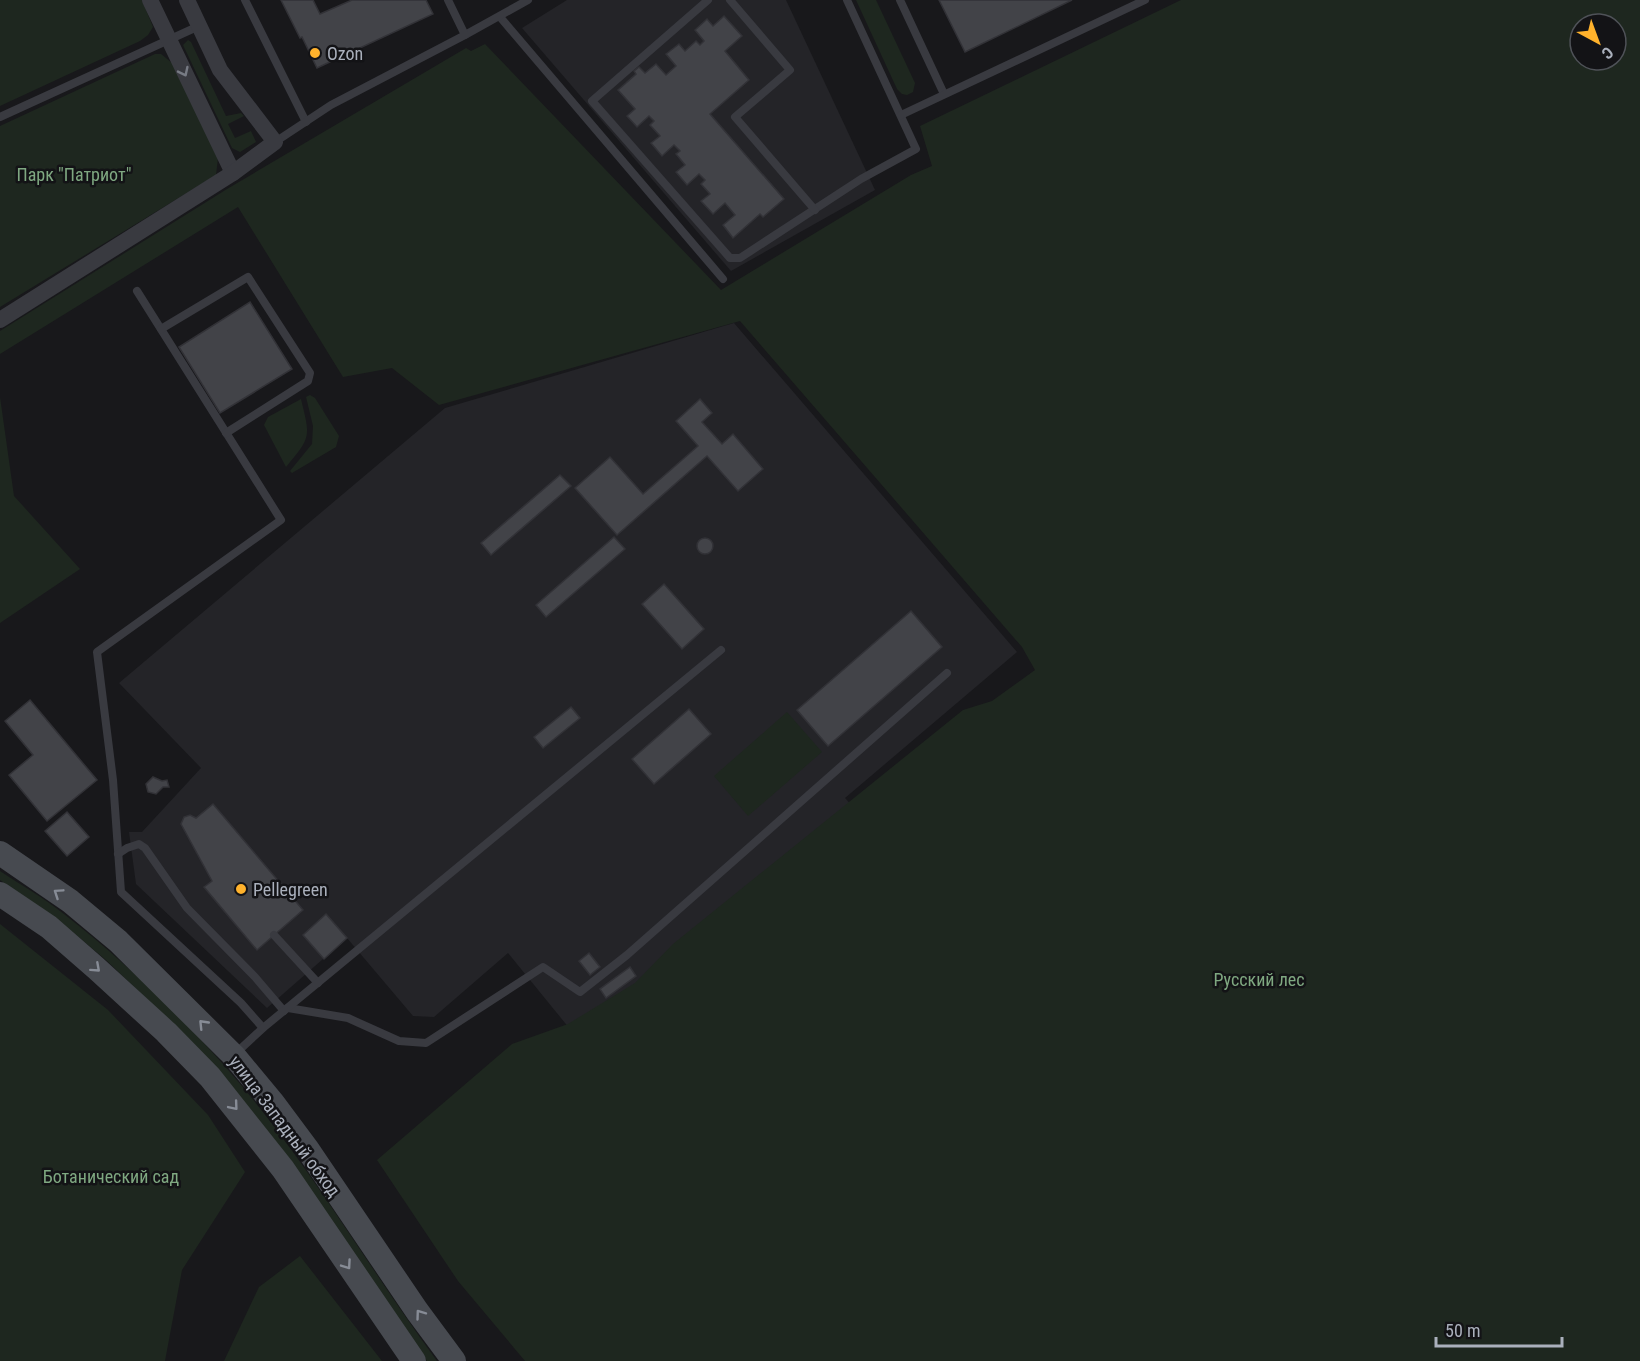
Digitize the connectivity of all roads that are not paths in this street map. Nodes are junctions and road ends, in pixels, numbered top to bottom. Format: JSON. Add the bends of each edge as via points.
{"nodes":[{"id":1,"x":150,"y":0,"type":"edge"},
{"id":2,"x":187,"y":0,"type":"edge"},
{"id":3,"x":245,"y":0,"type":"edge"},
{"id":4,"x":448,"y":0,"type":"edge"},
{"id":5,"x":528,"y":0,"type":"edge"},
{"id":6,"x":708,"y":0,"type":"edge"},
{"id":7,"x":730,"y":0,"type":"edge"},
{"id":8,"x":847,"y":0,"type":"edge"},
{"id":9,"x":900,"y":0,"type":"edge"},
{"id":10,"x":1145,"y":0,"type":"edge"},
{"id":11,"x":500,"y":17,"type":"junction"},
{"id":12,"x":199,"y":26,"type":"junction"},
{"id":13,"x":465,"y":35,"type":"junction"},
{"id":14,"x":169,"y":40,"type":"junction"},
{"id":15,"x":944,"y":94,"type":"junction"},
{"id":16,"x":901,"y":115,"type":"junction"},
{"id":17,"x":0,"y":117,"type":"edge"},
{"id":18,"x":306,"y":122,"type":"junction"},
{"id":19,"x":275,"y":142,"type":"junction"},
{"id":20,"x":233,"y":173,"type":"junction"},
{"id":21,"x":815,"y":210,"type":"junction"},
{"id":22,"x":723,"y":279,"type":"dead end"},
{"id":23,"x":137,"y":291,"type":"dead end"},
{"id":24,"x":0,"y":320,"type":"edge"},
{"id":25,"x":161,"y":329,"type":"junction"},
{"id":26,"x":226,"y":433,"type":"junction"},
{"id":27,"x":721,"y":650,"type":"dead end"},
{"id":28,"x":947,"y":673,"type":"dead end"},
{"id":29,"x":0,"y":853,"type":"edge"},
{"id":30,"x":118,"y":854,"type":"junction"},
{"id":31,"x":0,"y":894,"type":"edge"},
{"id":32,"x":274,"y":935,"type":"dead end"},
{"id":33,"x":318,"y":983,"type":"junction"},
{"id":34,"x":286,"y":1010,"type":"junction"},
{"id":35,"x":263,"y":1028,"type":"junction"},
{"id":36,"x":234,"y":1056,"type":"junction"},
{"id":37,"x":414,"y":1361,"type":"edge"},
{"id":38,"x":454,"y":1361,"type":"edge"}],
"edges":[{"from":1,"to":14,"type":"street"},
{"from":2,"to":12,"type":"street"},
{"from":3,"to":18,"type":"lane"},
{"from":4,"to":13,"type":"lane"},
{"from":5,"to":11,"type":"lane"},
{"from":6,"to":21,"type":"lane","via":[[592,101],[730,258],[740,258]]},
{"from":7,"to":21,"type":"lane","via":[[790,70],[735,117]]},
{"from":8,"to":16,"type":"lane"},
{"from":9,"to":15,"type":"lane"},
{"from":10,"to":15,"type":"lane"},
{"from":11,"to":13,"type":"lane"},
{"from":11,"to":22,"type":"lane"},
{"from":12,"to":14,"type":"lane"},
{"from":12,"to":19,"type":"street","via":[[220,70]]},
{"from":13,"to":18,"type":"lane"},
{"from":14,"to":17,"type":"lane"},
{"from":14,"to":20,"type":"street","one_way":true},
{"from":15,"to":16,"type":"lane"},
{"from":16,"to":21,"type":"lane","via":[[916,149]]},
{"from":18,"to":19,"type":"lane"},
{"from":19,"to":20,"type":"street"},
{"from":20,"to":24,"type":"street"},
{"from":23,"to":25,"type":"lane"},
{"from":25,"to":26,"type":"lane"},
{"from":25,"to":26,"type":"lane","via":[[248,278],[310,373],[308,381]]},
{"from":26,"to":30,"type":"lane","via":[[281,520],[97,652]]},
{"from":27,"to":33,"type":"lane"},
{"from":28,"to":34,"type":"lane","via":[[580,992],[543,967],[426,1043],[399,1041],[348,1018]]},
{"from":36,"to":29,"type":"main road","name":"улица Западный обход","one_way":true,"via":[[118,941],[70,900]]},
{"from":30,"to":34,"type":"lane","via":[[139,844],[145,848],[187,908]]},
{"from":30,"to":35,"type":"lane","via":[[121,892]]},
{"from":31,"to":37,"type":"main road","name":"улица Западный обход","one_way":true,"via":[[49,927],[89,961],[210,1077],[283,1169]]},
{"from":32,"to":33,"type":"lane"},
{"from":33,"to":34,"type":"lane"},
{"from":34,"to":35,"type":"lane"},
{"from":35,"to":36,"type":"lane"},
{"from":38,"to":36,"type":"main road","name":"улица Западный обход","one_way":true,"via":[[308,1150]]}]}
